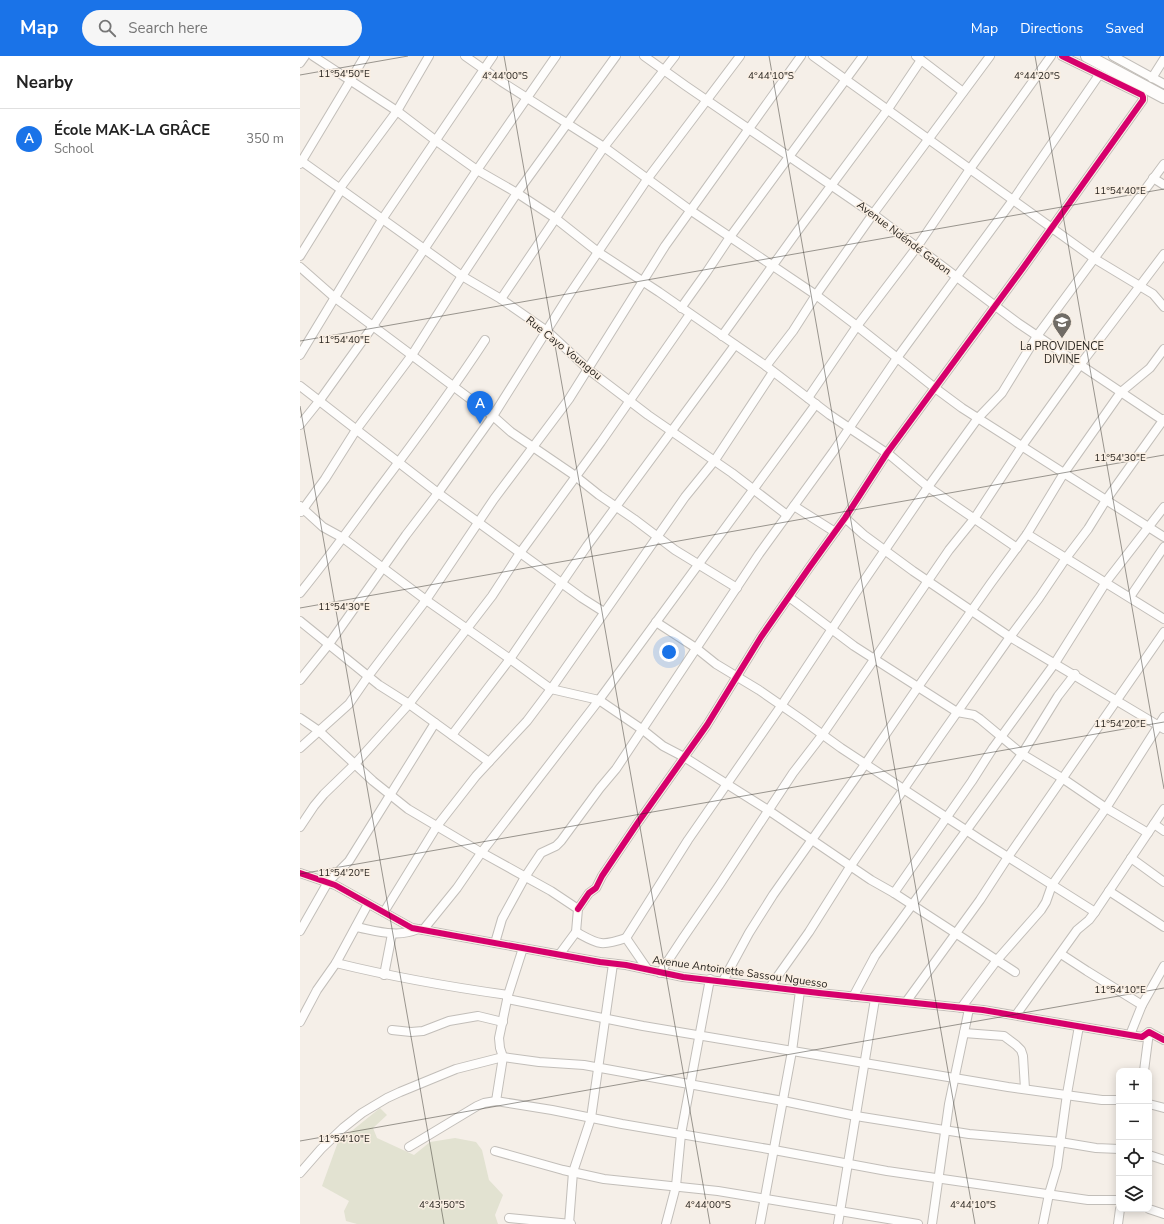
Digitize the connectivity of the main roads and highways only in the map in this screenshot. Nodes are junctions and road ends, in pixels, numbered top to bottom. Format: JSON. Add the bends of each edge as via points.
{"nodes":[{"id":1,"x":1087,"y":56,"type":"edge"},
{"id":2,"x":1164,"y":97,"type":"edge"}],
"edges":[{"from":1,"to":2,"type":"highway"}]}
